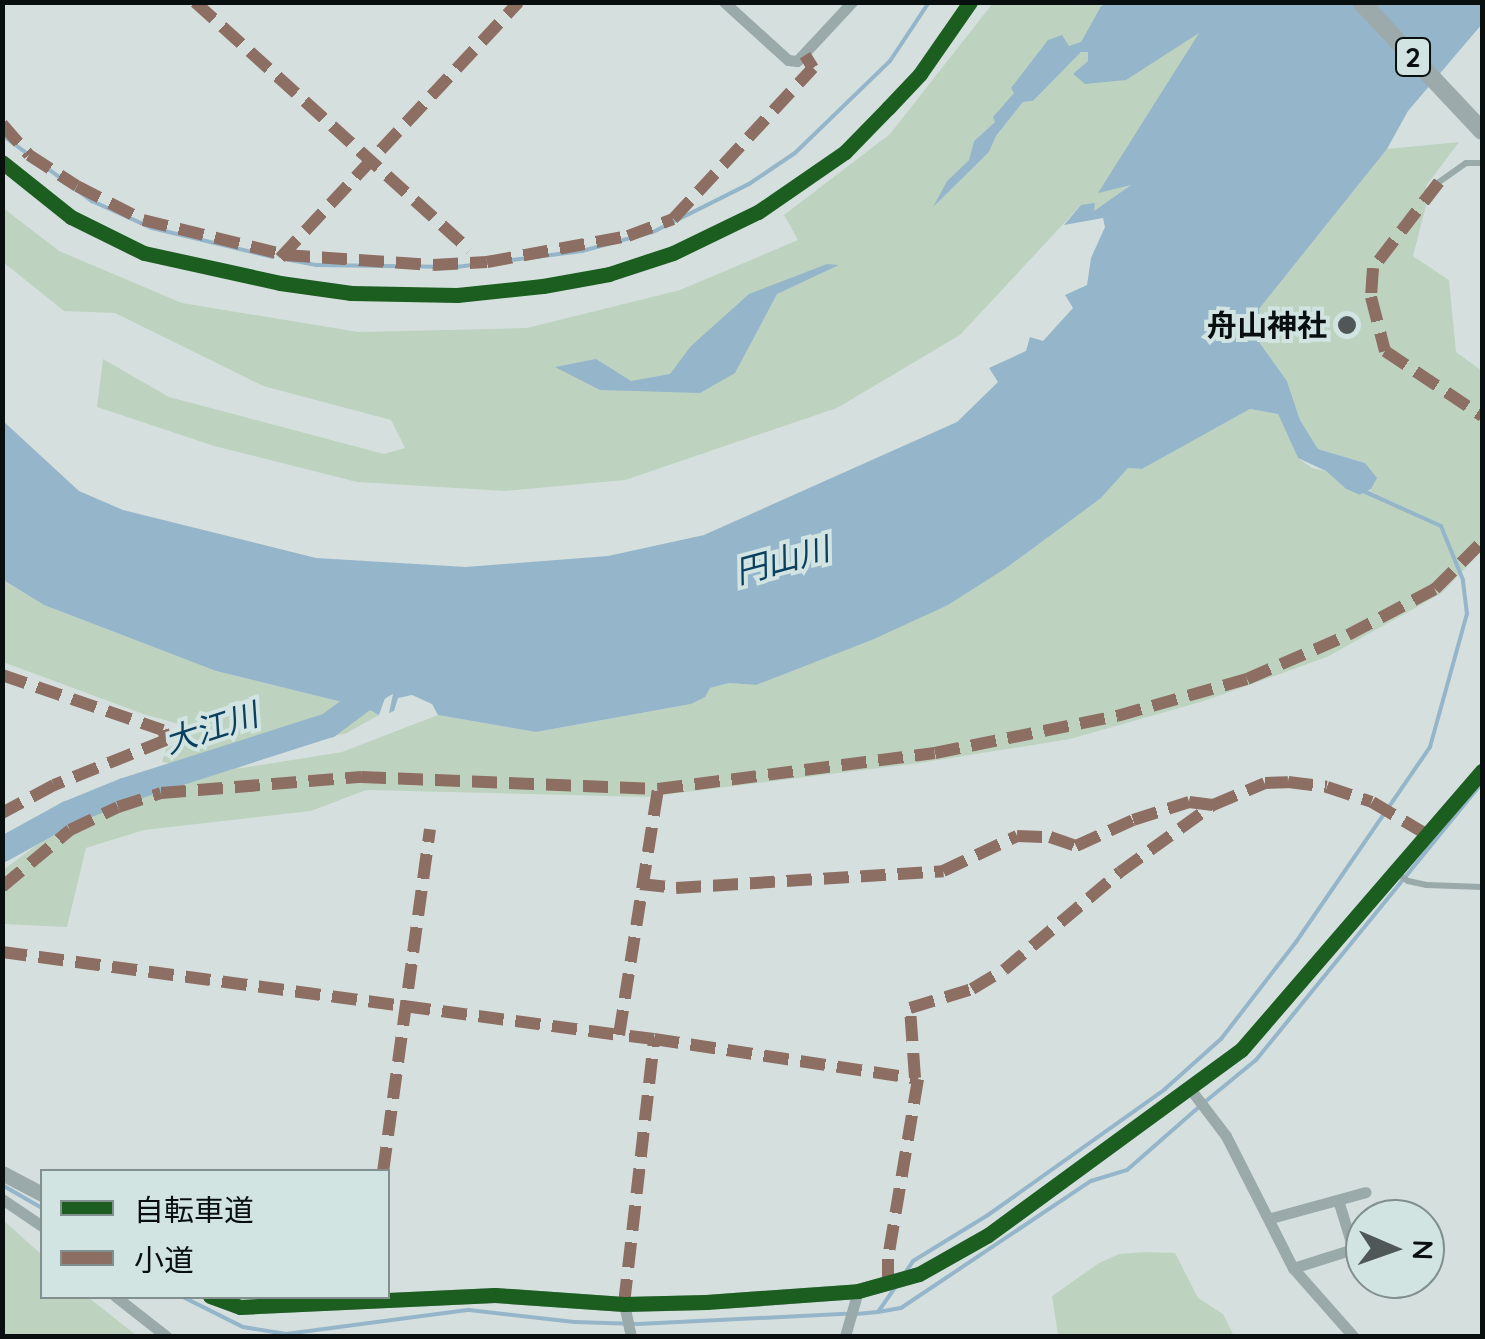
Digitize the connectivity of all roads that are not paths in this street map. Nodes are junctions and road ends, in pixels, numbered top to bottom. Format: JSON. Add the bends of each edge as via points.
{"nodes":[{"id":1,"x":724,"y":2,"type":"edge"},
{"id":2,"x":852,"y":2,"type":"edge"},
{"id":3,"x":970,"y":2,"type":"edge"},
{"id":4,"x":1361,"y":2,"type":"edge"},
{"id":5,"x":1476,"y":119,"type":"edge"},
{"id":6,"x":2,"y":162,"type":"edge"},
{"id":7,"x":1482,"y":163,"type":"edge"},
{"id":8,"x":1439,"y":182,"type":"dead end"},
{"id":9,"x":1482,"y":771,"type":"edge"},
{"id":10,"x":1394,"y":870,"type":"junction"},
{"id":11,"x":1482,"y":887,"type":"edge"},
{"id":12,"x":1190,"y":1090,"type":"junction"},
{"id":13,"x":2,"y":1173,"type":"edge"},
{"id":14,"x":1366,"y":1192,"type":"dead end"},
{"id":15,"x":40,"y":1193,"type":"edge"},
{"id":16,"x":2,"y":1200,"type":"edge"},
{"id":17,"x":1338,"y":1200,"type":"junction"},
{"id":18,"x":1271,"y":1218,"type":"junction"},
{"id":19,"x":40,"y":1225,"type":"edge"},
{"id":20,"x":1293,"y":1268,"type":"junction"},
{"id":21,"x":858,"y":1291,"type":"junction"},
{"id":22,"x":119,"y":1299,"type":"edge"},
{"id":23,"x":219,"y":1299,"type":"edge"},
{"id":24,"x":624,"y":1304,"type":"junction"},
{"id":25,"x":166,"y":1336,"type":"edge"},
{"id":26,"x":631,"y":1336,"type":"edge"},
{"id":27,"x":845,"y":1336,"type":"edge"},
{"id":28,"x":1353,"y":1336,"type":"edge"}],
"edges":[{"from":1,"to":2,"type":"street","via":[[796,61]]},
{"from":3,"to":6,"type":"street","via":[[920,74],[844,152],[758,212],[672,253],[543,286],[457,295],[350,293],[144,253],[71,216]]},
{"from":4,"to":5,"type":"main road","number":"2"},
{"from":7,"to":8,"type":"lane","via":[[1466,162]]},
{"from":9,"to":10,"type":"street"},
{"from":10,"to":11,"type":"lane","via":[[1427,885]]},
{"from":10,"to":12,"type":"street","via":[[1241,1050]]},
{"from":12,"to":18,"type":"street","via":[[1226,1136]]},
{"from":12,"to":21,"type":"street","via":[[988,1235],[919,1274]]},
{"from":13,"to":15,"type":"street"},
{"from":14,"to":17,"type":"street"},
{"from":16,"to":19,"type":"street"},
{"from":17,"to":18,"type":"street"},
{"from":17,"to":20,"type":"street","via":[[1353,1249]]},
{"from":18,"to":20,"type":"street"},
{"from":20,"to":28,"type":"street"},
{"from":21,"to":24,"type":"street"},
{"from":21,"to":27,"type":"street"},
{"from":22,"to":25,"type":"street"},
{"from":23,"to":24,"type":"street","via":[[240,1306],[495,1296]]},
{"from":24,"to":26,"type":"street"}]}
